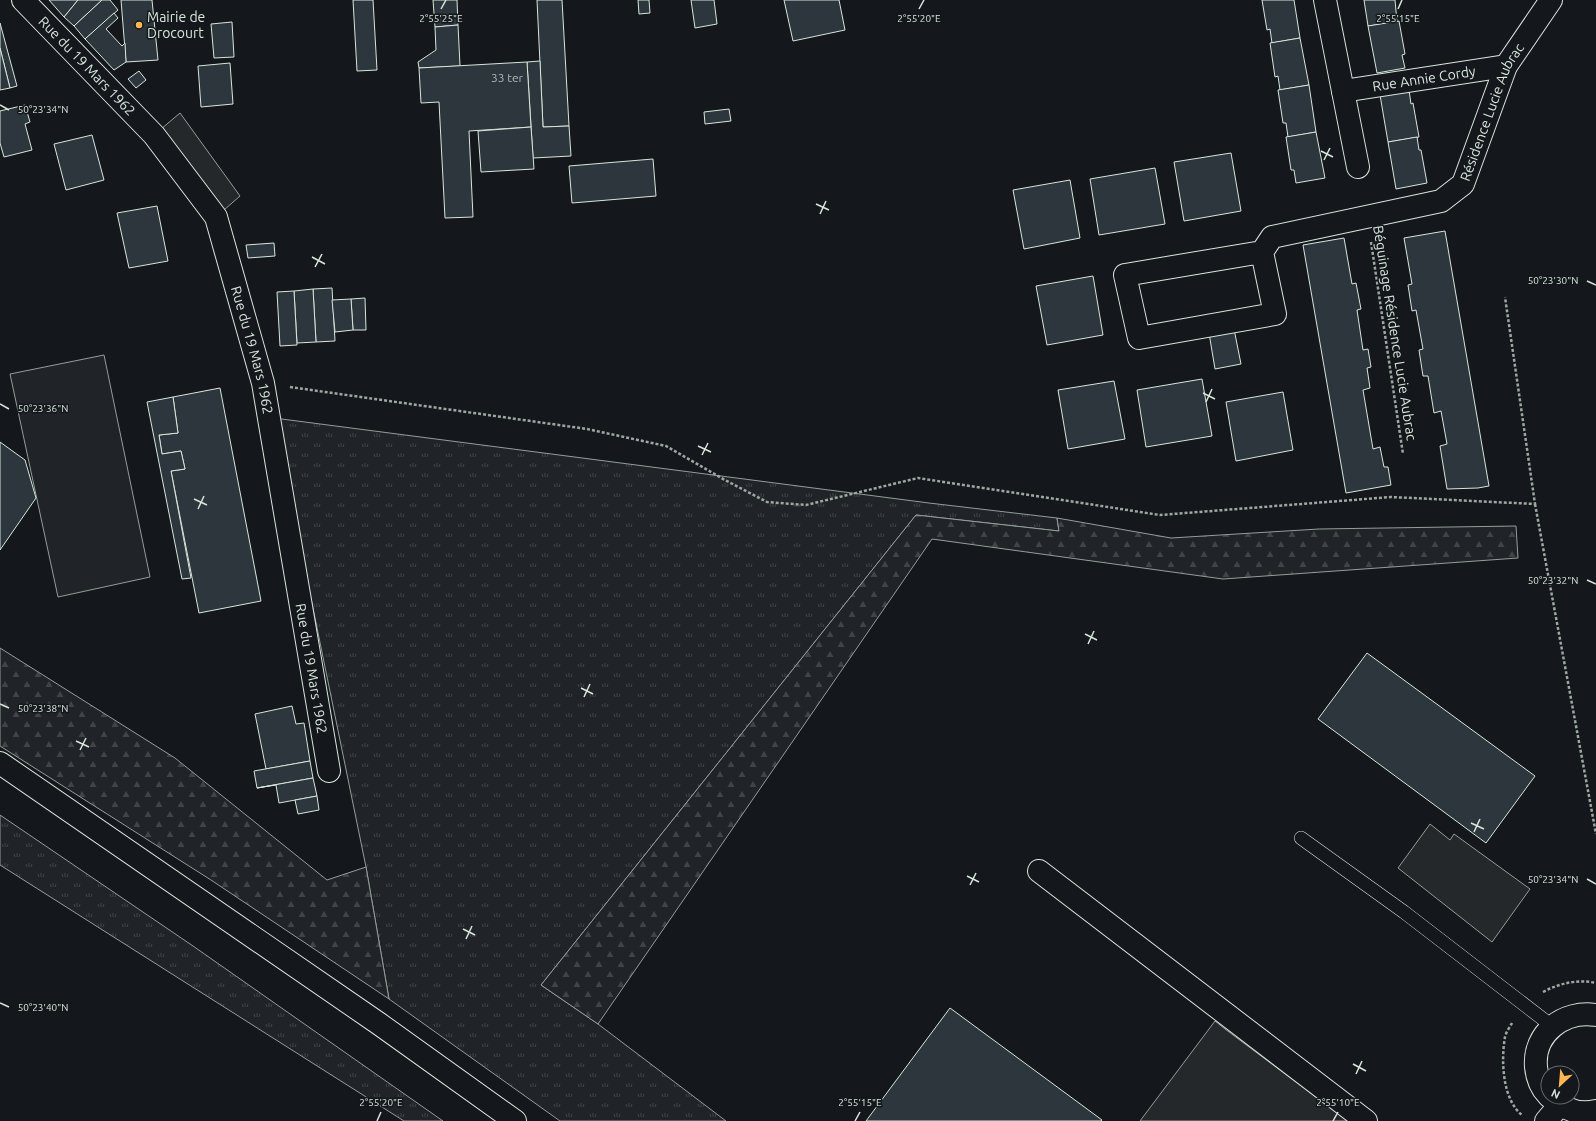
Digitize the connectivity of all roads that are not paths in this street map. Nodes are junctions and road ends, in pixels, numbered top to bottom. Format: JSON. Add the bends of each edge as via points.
{"nodes":[{"id":1,"x":23,"y":0,"type":"edge"},
{"id":2,"x":1325,"y":0,"type":"edge"},
{"id":3,"x":1551,"y":0,"type":"edge"},
{"id":4,"x":1506,"y":66,"type":"junction"},
{"id":5,"x":1343,"y":91,"type":"junction"},
{"id":6,"x":1358,"y":167,"type":"dead end"},
{"id":7,"x":1262,"y":252,"type":"junction"},
{"id":8,"x":0,"y":763,"type":"edge"},
{"id":9,"x":329,"y":771,"type":"dead end"},
{"id":10,"x":1301,"y":838,"type":"dead end"},
{"id":11,"x":1039,"y":871,"type":"dead end"},
{"id":12,"x":1596,"y":1015,"type":"edge"},
{"id":13,"x":1552,"y":1026,"type":"junction"},
{"id":14,"x":1540,"y":1082,"type":"edge"},
{"id":15,"x":1551,"y":1105,"type":"edge"},
{"id":16,"x":1596,"y":1111,"type":"edge"},
{"id":17,"x":515,"y":1121,"type":"edge"},
{"id":18,"x":1366,"y":1121,"type":"edge"}],
"edges":[{"from":1,"to":9,"type":"street","name":"Rue du 19 Mars 1962","via":[[154,135],[216,218],[263,383]]},
{"from":2,"to":5,"type":"street"},
{"from":3,"to":4,"type":"street","name":"Résidence Lucie Aubrac"},
{"from":4,"to":5,"type":"street","name":"Rue Annie Cordy"},
{"from":4,"to":7,"type":"street","name":"Résidence Lucie Aubrac","via":[[1462,184],[1442,201],[1272,237]]},
{"from":5,"to":6,"type":"street"},
{"from":7,"to":7,"type":"street","via":[[1125,275],[1139,338],[1276,314]]},
{"from":8,"to":17,"type":"street","via":[[378,1023]]},
{"from":10,"to":13,"type":"lane","via":[[1404,912]]},
{"from":11,"to":18,"type":"street"},
{"from":12,"to":13,"type":"street","via":[[1584,1013],[1567,1017]]},
{"from":13,"to":14,"type":"street","via":[[1541,1040],[1535,1058]]},
{"from":15,"to":16,"type":"street","via":[[1574,1111]]}]}
